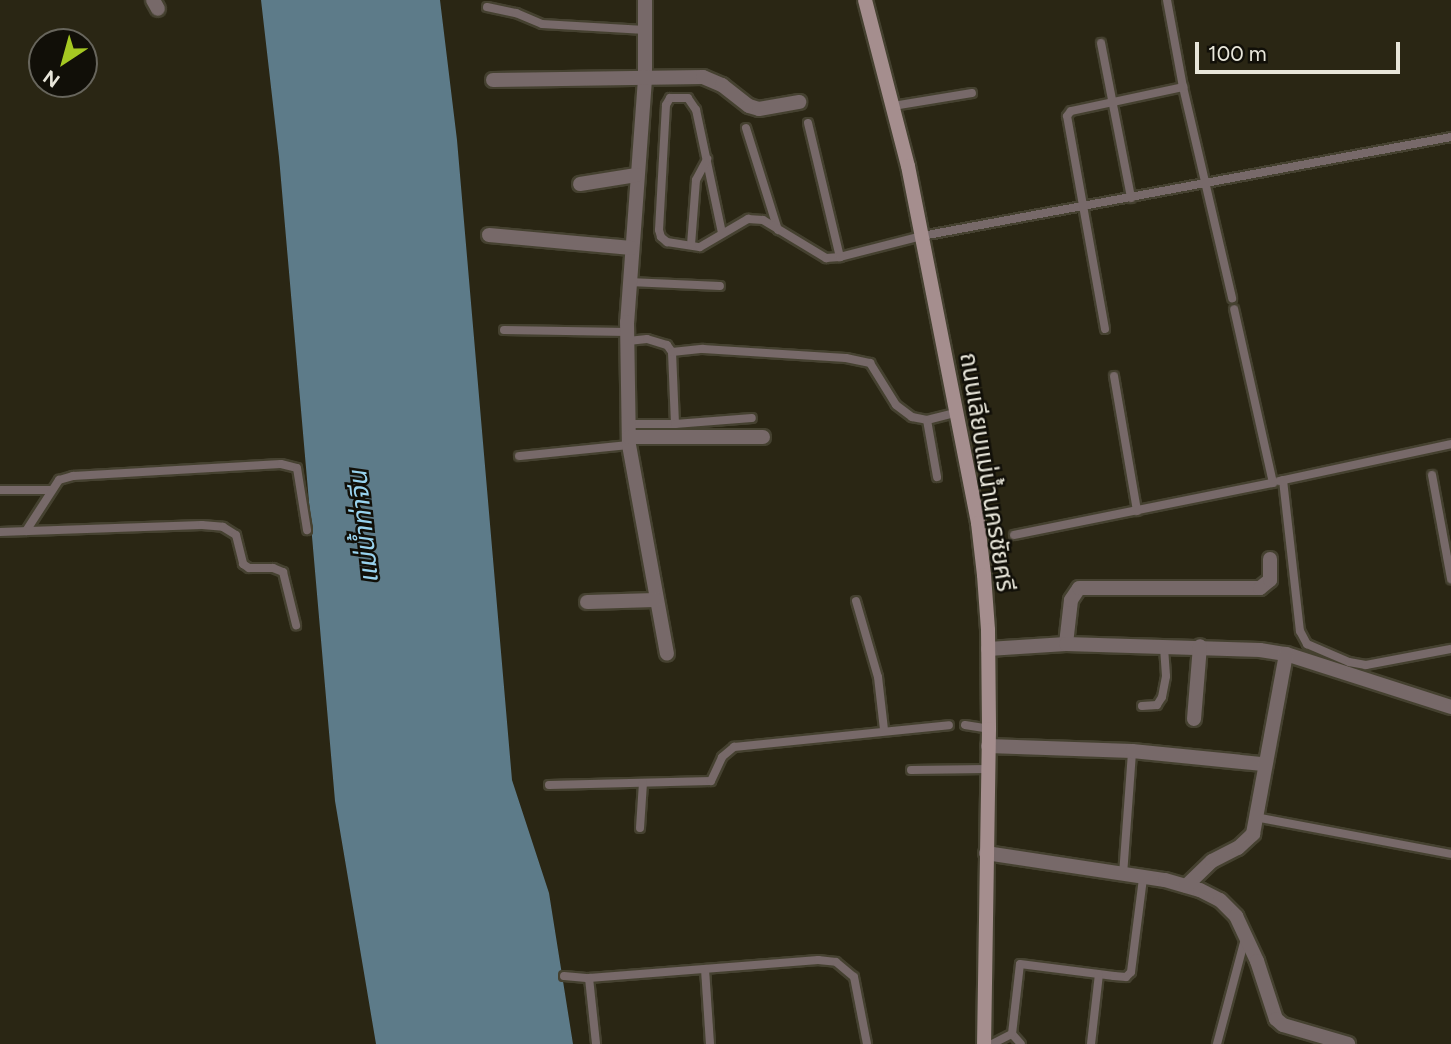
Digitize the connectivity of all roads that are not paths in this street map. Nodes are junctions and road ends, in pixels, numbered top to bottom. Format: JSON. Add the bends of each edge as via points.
{"nodes":[{"id":1,"x":645,"y":0,"type":"edge"},
{"id":2,"x":865,"y":0,"type":"edge"},
{"id":3,"x":1167,"y":0,"type":"edge"},
{"id":4,"x":488,"y":7,"type":"dead end"},
{"id":5,"x":645,"y":30,"type":"junction"},
{"id":6,"x":1101,"y":43,"type":"dead end"},
{"id":7,"x":645,"y":79,"type":"junction"},
{"id":8,"x":493,"y":80,"type":"dead end"},
{"id":9,"x":1183,"y":86,"type":"junction"},
{"id":10,"x":972,"y":93,"type":"dead end"},
{"id":11,"x":799,"y":102,"type":"dead end"},
{"id":12,"x":1114,"y":103,"type":"junction"},
{"id":13,"x":893,"y":106,"type":"junction"},
{"id":14,"x":808,"y":123,"type":"dead end"},
{"id":15,"x":746,"y":128,"type":"dead end"},
{"id":16,"x":1451,"y":137,"type":"edge"},
{"id":17,"x":707,"y":159,"type":"junction"},
{"id":18,"x":636,"y":175,"type":"junction"},
{"id":19,"x":1205,"y":182,"type":"junction"},
{"id":20,"x":580,"y":184,"type":"dead end"},
{"id":21,"x":1131,"y":198,"type":"junction"},
{"id":22,"x":1082,"y":206,"type":"junction"},
{"id":23,"x":778,"y":230,"type":"junction"},
{"id":24,"x":722,"y":233,"type":"junction"},
{"id":25,"x":489,"y":235,"type":"dead end"},
{"id":26,"x":922,"y":236,"type":"junction"},
{"id":27,"x":691,"y":245,"type":"junction"},
{"id":28,"x":631,"y":248,"type":"junction"},
{"id":29,"x":840,"y":257,"type":"junction"},
{"id":30,"x":629,"y":282,"type":"junction"},
{"id":31,"x":720,"y":286,"type":"dead end"},
{"id":32,"x":1232,"y":298,"type":"dead end"},
{"id":33,"x":1234,"y":309,"type":"dead end"},
{"id":34,"x":1105,"y":329,"type":"dead end"},
{"id":35,"x":504,"y":330,"type":"dead end"},
{"id":36,"x":627,"y":336,"type":"junction"},
{"id":37,"x":672,"y":352,"type":"junction"},
{"id":38,"x":1114,"y":376,"type":"dead end"},
{"id":39,"x":956,"y":414,"type":"junction"},
{"id":40,"x":752,"y":418,"type":"dead end"},
{"id":41,"x":927,"y":420,"type":"junction"},
{"id":42,"x":676,"y":424,"type":"junction"},
{"id":43,"x":629,"y":435,"type":"junction"},
{"id":44,"x":763,"y":437,"type":"dead end"},
{"id":45,"x":1451,"y":444,"type":"edge"},
{"id":46,"x":519,"y":456,"type":"dead end"},
{"id":47,"x":1432,"y":475,"type":"dead end"},
{"id":48,"x":937,"y":477,"type":"dead end"},
{"id":49,"x":1283,"y":480,"type":"junction"},
{"id":50,"x":1273,"y":482,"type":"junction"},
{"id":51,"x":51,"y":490,"type":"junction"},
{"id":52,"x":0,"y":491,"type":"edge"},
{"id":53,"x":1137,"y":511,"type":"junction"},
{"id":54,"x":307,"y":530,"type":"dead end"},
{"id":55,"x":26,"y":531,"type":"junction"},
{"id":56,"x":0,"y":532,"type":"edge"},
{"id":57,"x":1014,"y":535,"type":"dead end"},
{"id":58,"x":1270,"y":559,"type":"dead end"},
{"id":59,"x":1451,"y":579,"type":"edge"},
{"id":60,"x":656,"y":600,"type":"junction"},
{"id":61,"x":856,"y":601,"type":"dead end"},
{"id":62,"x":587,"y":602,"type":"dead end"},
{"id":63,"x":296,"y":625,"type":"dead end"},
{"id":64,"x":1066,"y":644,"type":"junction"},
{"id":65,"x":1164,"y":646,"type":"junction"},
{"id":66,"x":1200,"y":646,"type":"junction"},
{"id":67,"x":988,"y":649,"type":"junction"},
{"id":68,"x":1451,"y":649,"type":"edge"},
{"id":69,"x":667,"y":654,"type":"dead end"},
{"id":70,"x":1286,"y":654,"type":"junction"},
{"id":71,"x":1142,"y":706,"type":"dead end"},
{"id":72,"x":1451,"y":707,"type":"edge"},
{"id":73,"x":1194,"y":719,"type":"dead end"},
{"id":74,"x":949,"y":725,"type":"dead end"},
{"id":75,"x":965,"y":725,"type":"dead end"},
{"id":76,"x":989,"y":729,"type":"junction"},
{"id":77,"x":884,"y":730,"type":"junction"},
{"id":78,"x":988,"y":746,"type":"junction"},
{"id":79,"x":1132,"y":751,"type":"junction"},
{"id":80,"x":1264,"y":764,"type":"junction"},
{"id":81,"x":987,"y":769,"type":"junction"},
{"id":82,"x":911,"y":770,"type":"dead end"},
{"id":83,"x":643,"y":783,"type":"junction"},
{"id":84,"x":549,"y":785,"type":"dead end"},
{"id":85,"x":1255,"y":817,"type":"junction"},
{"id":86,"x":640,"y":828,"type":"dead end"},
{"id":87,"x":986,"y":853,"type":"junction"},
{"id":88,"x":1451,"y":855,"type":"edge"},
{"id":89,"x":1123,"y":875,"type":"junction"},
{"id":90,"x":1143,"y":878,"type":"junction"},
{"id":91,"x":1186,"y":886,"type":"junction"},
{"id":92,"x":1245,"y":936,"type":"junction"},
{"id":93,"x":705,"y":969,"type":"junction"},
{"id":94,"x":1099,"y":974,"type":"junction"},
{"id":95,"x":564,"y":976,"type":"dead end"},
{"id":96,"x":589,"y":978,"type":"junction"},
{"id":97,"x":1012,"y":1034,"type":"junction"},
{"id":98,"x":596,"y":1044,"type":"edge"},
{"id":99,"x":710,"y":1044,"type":"edge"},
{"id":100,"x":867,"y":1044,"type":"edge"},
{"id":101,"x":985,"y":1044,"type":"edge"},
{"id":102,"x":992,"y":1044,"type":"edge"},
{"id":103,"x":1021,"y":1044,"type":"edge"},
{"id":104,"x":1091,"y":1044,"type":"edge"},
{"id":105,"x":1217,"y":1044,"type":"edge"},
{"id":106,"x":1348,"y":1044,"type":"edge"}],
"edges":[{"from":1,"to":5,"type":"street"},
{"from":2,"to":13,"type":"main road","name":"ถนนเลียบแม่น้ำนครชัยศรี"},
{"from":3,"to":9,"type":"lane"},
{"from":4,"to":5,"type":"lane","via":[[542,24]]},
{"from":5,"to":7,"type":"street"},
{"from":6,"to":12,"type":"lane"},
{"from":7,"to":8,"type":"street"},
{"from":7,"to":11,"type":"street","via":[[711,79],[759,109]]},
{"from":7,"to":18,"type":"street"},
{"from":9,"to":12,"type":"lane"},
{"from":9,"to":19,"type":"lane"},
{"from":10,"to":13,"type":"lane"},
{"from":12,"to":21,"type":"lane"},
{"from":12,"to":22,"type":"lane","via":[[1071,111],[1067,116]]},
{"from":13,"to":26,"type":"main road","name":"ถนนเลียบแม่น้ำนครชัยศรี"},
{"from":14,"to":29,"type":"lane"},
{"from":15,"to":23,"type":"lane"},
{"from":16,"to":19,"type":"lane"},
{"from":17,"to":24,"type":"lane"},
{"from":17,"to":27,"type":"lane","via":[[696,180]]},
{"from":17,"to":27,"type":"lane","via":[[692,103],[682,97],[670,98],[659,230],[667,242]]},
{"from":18,"to":20,"type":"street"},
{"from":18,"to":28,"type":"street"},
{"from":19,"to":21,"type":"lane"},
{"from":19,"to":32,"type":"lane"},
{"from":21,"to":22,"type":"lane"},
{"from":22,"to":26,"type":"lane"},
{"from":22,"to":34,"type":"lane"},
{"from":23,"to":24,"type":"lane","via":[[763,220],[748,219]]},
{"from":23,"to":29,"type":"lane","via":[[814,253]]},
{"from":24,"to":27,"type":"lane","via":[[708,244]]},
{"from":25,"to":28,"type":"street"},
{"from":26,"to":29,"type":"lane"},
{"from":26,"to":39,"type":"main road","name":"ถนนเลียบแม่น้ำนครชัยศรี"},
{"from":28,"to":30,"type":"street"},
{"from":30,"to":31,"type":"lane"},
{"from":30,"to":36,"type":"street"},
{"from":33,"to":50,"type":"lane"},
{"from":35,"to":36,"type":"lane"},
{"from":36,"to":37,"type":"lane","via":[[667,345]]},
{"from":36,"to":43,"type":"street"},
{"from":37,"to":41,"type":"lane","via":[[704,349],[870,363],[896,405],[912,417]]},
{"from":37,"to":42,"type":"lane"},
{"from":38,"to":53,"type":"lane"},
{"from":39,"to":41,"type":"lane"},
{"from":39,"to":67,"type":"main road","name":"ถนนเลียบแม่น้ำนครชัยศรี","via":[[978,523]]},
{"from":40,"to":42,"type":"lane"},
{"from":41,"to":48,"type":"lane"},
{"from":42,"to":43,"type":"lane"},
{"from":43,"to":44,"type":"street"},
{"from":43,"to":46,"type":"lane"},
{"from":43,"to":60,"type":"street"},
{"from":45,"to":49,"type":"lane"},
{"from":47,"to":59,"type":"lane"},
{"from":49,"to":50,"type":"lane"},
{"from":49,"to":68,"type":"lane","via":[[1300,631],[1307,645],[1366,665]]},
{"from":50,"to":53,"type":"lane"},
{"from":51,"to":52,"type":"lane"},
{"from":51,"to":54,"type":"lane","via":[[58,480],[73,476],[281,464],[298,468]]},
{"from":51,"to":55,"type":"lane"},
{"from":53,"to":57,"type":"lane"},
{"from":55,"to":56,"type":"lane"},
{"from":55,"to":63,"type":"lane","via":[[202,525],[231,530],[240,542],[243,564],[277,569],[287,577]]},
{"from":58,"to":64,"type":"street","via":[[1270,580],[1260,588],[1079,588],[1071,600]]},
{"from":60,"to":62,"type":"street"},
{"from":60,"to":69,"type":"street"},
{"from":61,"to":77,"type":"lane","via":[[878,677]]},
{"from":64,"to":65,"type":"street"},
{"from":64,"to":67,"type":"street"},
{"from":65,"to":66,"type":"street"},
{"from":65,"to":71,"type":"lane","via":[[1163,697],[1157,705]]},
{"from":66,"to":70,"type":"street"},
{"from":66,"to":73,"type":"street"},
{"from":67,"to":76,"type":"main road","name":"ถนนเลียบแม่น้ำนครชัยศรี"},
{"from":70,"to":72,"type":"street"},
{"from":70,"to":80,"type":"street"},
{"from":74,"to":77,"type":"lane"},
{"from":75,"to":76,"type":"lane"},
{"from":76,"to":78,"type":"main road","name":"ถนนเลียบแม่น้ำนครชัยศรี"},
{"from":77,"to":83,"type":"lane","via":[[747,744],[722,757],[711,781]]},
{"from":78,"to":79,"type":"street"},
{"from":78,"to":81,"type":"main road","name":"ถนนเลียบแม่น้ำนครชัยศรี"},
{"from":79,"to":80,"type":"street"},
{"from":79,"to":89,"type":"lane"},
{"from":80,"to":85,"type":"street"},
{"from":81,"to":82,"type":"lane"},
{"from":81,"to":87,"type":"main road","name":"ถนนเลียบแม่น้ำนครชัยศรี"},
{"from":83,"to":84,"type":"lane"},
{"from":83,"to":86,"type":"lane"},
{"from":85,"to":88,"type":"lane"},
{"from":85,"to":91,"type":"street","via":[[1252,834],[1238,848],[1212,861]]},
{"from":87,"to":89,"type":"street"},
{"from":87,"to":101,"type":"main road","name":"ถนนเลียบแม่น้ำนครชัยศรี"},
{"from":89,"to":90,"type":"street"},
{"from":90,"to":91,"type":"street"},
{"from":90,"to":94,"type":"lane","via":[[1130,972],[1126,977]]},
{"from":91,"to":92,"type":"street","via":[[1220,900],[1236,916]]},
{"from":92,"to":105,"type":"lane"},
{"from":92,"to":106,"type":"street","via":[[1276,1019]]},
{"from":93,"to":96,"type":"lane"},
{"from":93,"to":99,"type":"lane"},
{"from":93,"to":100,"type":"lane","via":[[836,962],[854,977]]},
{"from":94,"to":97,"type":"lane","via":[[1020,964]]},
{"from":94,"to":104,"type":"lane"},
{"from":95,"to":96,"type":"lane"},
{"from":96,"to":98,"type":"lane"},
{"from":97,"to":102,"type":"lane"},
{"from":97,"to":103,"type":"lane"}]}
